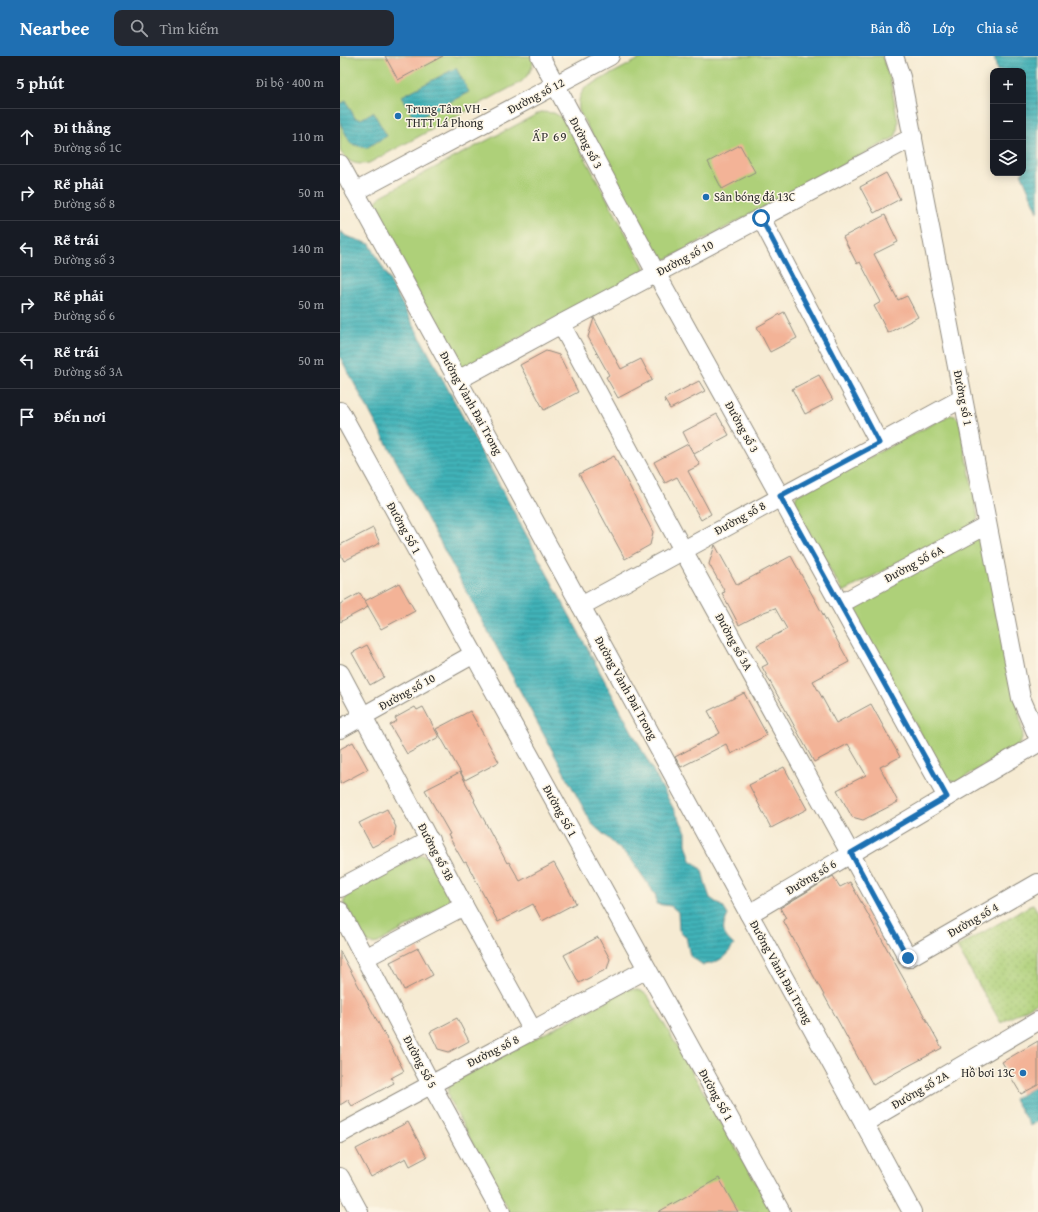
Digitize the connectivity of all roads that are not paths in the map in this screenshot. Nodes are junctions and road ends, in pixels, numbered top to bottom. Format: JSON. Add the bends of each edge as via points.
{"nodes":[{"id":1,"x":540,"y":56,"type":"edge"},
{"id":2,"x":610,"y":56,"type":"edge"},
{"id":3,"x":894,"y":56,"type":"edge"},
{"id":4,"x":555,"y":85,"type":"junction"},
{"id":5,"x":913,"y":137,"type":"junction"},
{"id":6,"x":340,"y":164,"type":"edge"},
{"id":7,"x":356,"y":192,"type":"junction"},
{"id":8,"x":761,"y":218,"type":"junction"},
{"id":9,"x":656,"y":274,"type":"junction"},
{"id":10,"x":561,"y":324,"type":"junction"},
{"id":11,"x":458,"y":380,"type":"junction"},
{"id":12,"x":963,"y":398,"type":"junction"},
{"id":13,"x":340,"y":411,"type":"edge"},
{"id":14,"x":879,"y":443,"type":"junction"},
{"id":15,"x":780,"y":496,"type":"junction"},
{"id":16,"x":988,"y":524,"type":"junction"},
{"id":17,"x":682,"y":550,"type":"junction"},
{"id":18,"x":840,"y":604,"type":"junction"},
{"id":19,"x":581,"y":606,"type":"junction"},
{"id":20,"x":474,"y":654,"type":"junction"},
{"id":21,"x":340,"y":673,"type":"edge"},
{"id":22,"x":364,"y":716,"type":"junction"},
{"id":23,"x":340,"y":729,"type":"edge"},
{"id":24,"x":1038,"y":737,"type":"edge"},
{"id":25,"x":1038,"y":743,"type":"edge"},
{"id":26,"x":947,"y":797,"type":"junction"},
{"id":27,"x":430,"y":840,"type":"junction"},
{"id":28,"x":851,"y":853,"type":"junction"},
{"id":29,"x":1038,"y":883,"type":"edge"},
{"id":30,"x":340,"y":888,"type":"edge"},
{"id":31,"x":464,"y":906,"type":"junction"},
{"id":32,"x":340,"y":912,"type":"edge"},
{"id":33,"x":749,"y":914,"type":"junction"},
{"id":34,"x":365,"y":958,"type":"junction"},
{"id":35,"x":908,"y":958,"type":"joint"},
{"id":36,"x":647,"y":969,"type":"junction"},
{"id":37,"x":1038,"y":1021,"type":"edge"},
{"id":38,"x":533,"y":1030,"type":"junction"},
{"id":39,"x":431,"y":1084,"type":"junction"},
{"id":40,"x":864,"y":1123,"type":"junction"},
{"id":41,"x":340,"y":1134,"type":"edge"},
{"id":42,"x":340,"y":1177,"type":"edge"},
{"id":43,"x":359,"y":1212,"type":"edge"},
{"id":44,"x":501,"y":1212,"type":"edge"},
{"id":45,"x":781,"y":1212,"type":"edge"},
{"id":46,"x":912,"y":1212,"type":"edge"}],
"edges":[{"from":1,"to":4,"type":"street","name":"Đường số 3"},
{"from":2,"to":4,"type":"street","name":"Đường số 12"},
{"from":3,"to":5,"type":"street","name":"Đường số 1","via":[[901,77]]},
{"from":4,"to":7,"type":"street","name":"Đường số 12"},
{"from":4,"to":9,"type":"street","name":"Đường số 3"},
{"from":5,"to":8,"type":"street","name":"Đường số 10"},
{"from":5,"to":12,"type":"street","name":"Đường số 1"},
{"from":6,"to":7,"type":"street","name":"Đường Vành Đai Trong"},
{"from":7,"to":11,"type":"street","name":"Đường Vành Đai Trong"},
{"from":8,"to":9,"type":"street","name":"Đường số 10"},
{"from":8,"to":14,"type":"street"},
{"from":9,"to":10,"type":"street","name":"Đường số 10"},
{"from":9,"to":15,"type":"street","name":"Đường số 3"},
{"from":10,"to":11,"type":"street","name":"Đường số 10"},
{"from":10,"to":17,"type":"street","name":"Đường số 3A"},
{"from":11,"to":19,"type":"street","name":"Đường Vành Đai Trong"},
{"from":12,"to":14,"type":"street","name":"Đường số 8"},
{"from":12,"to":16,"type":"street","name":"Đường số 1"},
{"from":13,"to":20,"type":"street","name":"Đường Số 1"},
{"from":14,"to":15,"type":"street","name":"Đường số 8"},
{"from":15,"to":17,"type":"street","name":"Đường số 8"},
{"from":15,"to":18,"type":"street","name":"Đường số 3"},
{"from":16,"to":18,"type":"street","name":"Đường Số 6A"},
{"from":16,"to":24,"type":"street","name":"Đường số 1","via":[[1021,698]]},
{"from":17,"to":19,"type":"street","name":"Đường số 8"},
{"from":17,"to":28,"type":"street","name":"Đường số 3A"},
{"from":18,"to":26,"type":"street","name":"Đường số 3"},
{"from":19,"to":33,"type":"street","name":"Đường Vành Đai Trong"},
{"from":20,"to":22,"type":"street","name":"Đường số 10"},
{"from":20,"to":36,"type":"street","name":"Đường Số 1"},
{"from":21,"to":22,"type":"street","name":"Đường số 3B"},
{"from":22,"to":23,"type":"street","name":"Đường số 10"},
{"from":22,"to":27,"type":"street","name":"Đường số 3B"},
{"from":25,"to":26,"type":"street","name":"Đường số 6"},
{"from":26,"to":28,"type":"street","name":"Đường số 6"},
{"from":27,"to":30,"type":"street"},
{"from":27,"to":31,"type":"street","name":"Đường số 3B"},
{"from":28,"to":33,"type":"street","name":"Đường số 6"},
{"from":28,"to":35,"type":"street","name":"Đường số 3A"},
{"from":29,"to":35,"type":"street","name":"Đường số 4"},
{"from":31,"to":34,"type":"street"},
{"from":31,"to":38,"type":"street","name":"Đường số 3B"},
{"from":32,"to":34,"type":"street","name":"Đường Số 5"},
{"from":33,"to":40,"type":"street","name":"Đường Vành Đai Trong"},
{"from":34,"to":39,"type":"street","name":"Đường Số 5"},
{"from":36,"to":38,"type":"street","name":"Đường số 8"},
{"from":36,"to":45,"type":"street","name":"Đường Số 1"},
{"from":37,"to":40,"type":"street","name":"Đường số 2A"},
{"from":38,"to":39,"type":"street","name":"Đường số 8"},
{"from":39,"to":41,"type":"street","name":"Đường số 8"},
{"from":39,"to":44,"type":"street","name":"Đường Số 5"},
{"from":40,"to":46,"type":"street","name":"Đường Vành Đai Trong"},
{"from":42,"to":43,"type":"street"}]}
